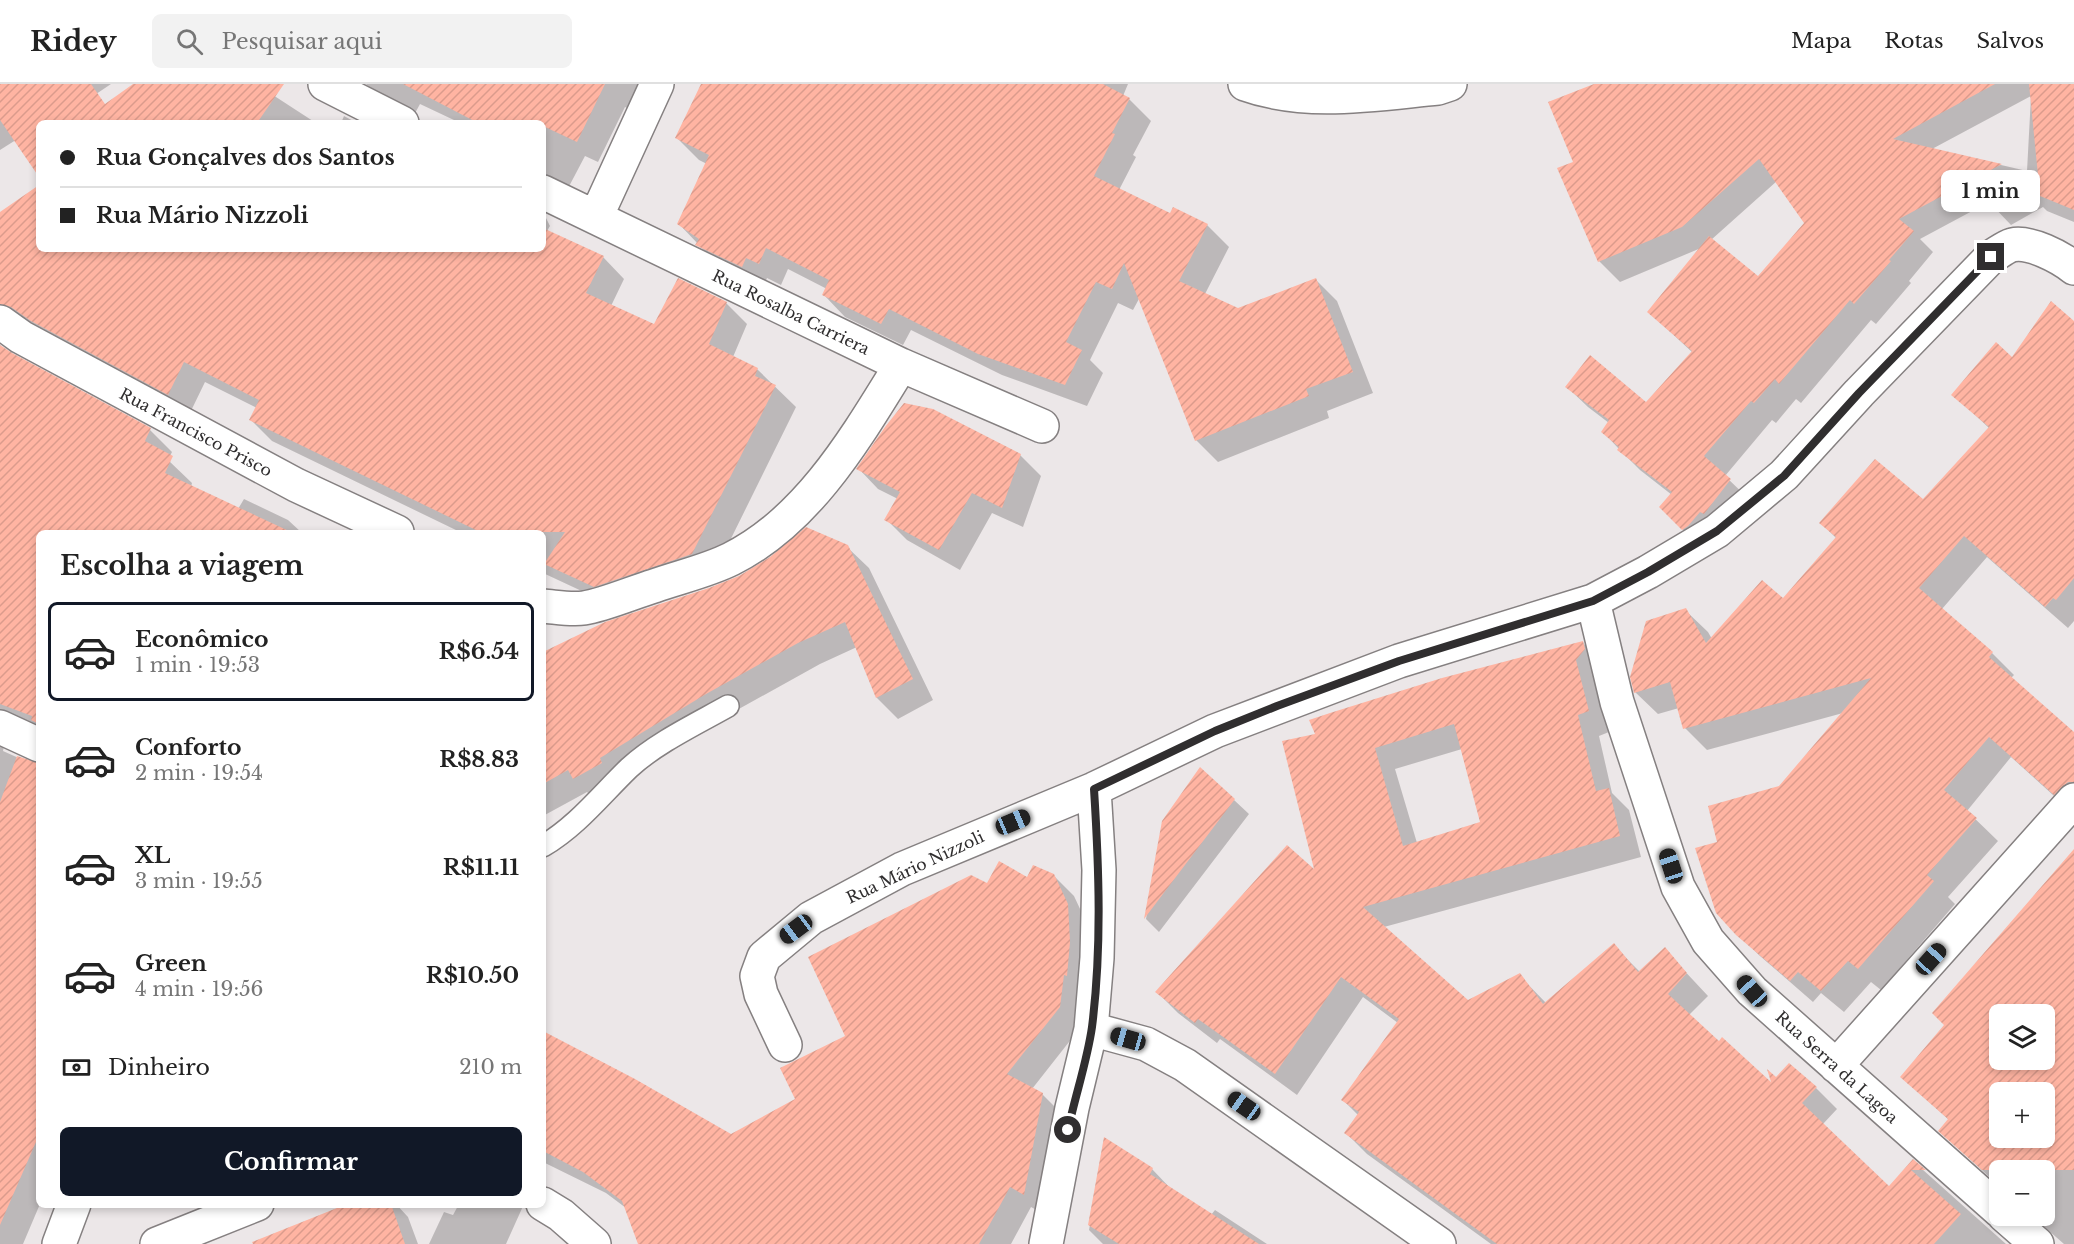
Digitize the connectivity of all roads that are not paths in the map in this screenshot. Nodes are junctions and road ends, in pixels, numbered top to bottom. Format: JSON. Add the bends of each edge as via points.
{"nodes":[{"id":1,"x":325,"y":84,"type":"edge"},
{"id":2,"x":657,"y":84,"type":"edge"},
{"id":3,"x":1245,"y":84,"type":"edge"},
{"id":4,"x":1450,"y":84,"type":"edge"},
{"id":5,"x":396,"y":120,"type":"edge"},
{"id":6,"x":546,"y":193,"type":"edge"},
{"id":7,"x":596,"y":217,"type":"junction"},
{"id":8,"x":2074,"y":268,"type":"edge"},
{"id":9,"x":0,"y":322,"type":"edge"},
{"id":10,"x":902,"y":366,"type":"junction"},
{"id":11,"x":1042,"y":426,"type":"dead end"},
{"id":12,"x":393,"y":530,"type":"edge"},
{"id":13,"x":1593,"y":601,"type":"junction"},
{"id":14,"x":546,"y":606,"type":"edge"},
{"id":15,"x":728,"y":706,"type":"dead end"},
{"id":16,"x":0,"y":727,"type":"edge"},
{"id":17,"x":36,"y":744,"type":"edge"},
{"id":18,"x":1094,"y":789,"type":"junction"},
{"id":19,"x":2074,"y":800,"type":"edge"},
{"id":20,"x":546,"y":844,"type":"edge"},
{"id":21,"x":1091,"y":1029,"type":"junction"},
{"id":22,"x":786,"y":1045,"type":"dead end"},
{"id":23,"x":1836,"y":1066,"type":"junction"},
{"id":24,"x":1989,"y":1201,"type":"edge"},
{"id":25,"x":546,"y":1206,"type":"edge"},
{"id":26,"x":72,"y":1208,"type":"edge"},
{"id":27,"x":247,"y":1208,"type":"edge"},
{"id":28,"x":2017,"y":1226,"type":"edge"},
{"id":29,"x":58,"y":1244,"type":"edge"},
{"id":30,"x":157,"y":1244,"type":"edge"},
{"id":31,"x":594,"y":1244,"type":"edge"},
{"id":32,"x":1046,"y":1244,"type":"edge"},
{"id":33,"x":1439,"y":1244,"type":"edge"},
{"id":34,"x":2037,"y":1244,"type":"edge"}],
"edges":[{"from":1,"to":5,"type":"street"},
{"from":2,"to":7,"type":"street"},
{"from":3,"to":4,"type":"street","via":[[1292,95],[1355,96]]},
{"from":6,"to":7,"type":"street","name":"Rua Rosalba Carriera"},
{"from":7,"to":10,"type":"street","name":"Rua Rosalba Carriera"},
{"from":8,"to":13,"type":"street","name":"Rua Mário Nizzoli","via":[[2059,256],[2033,247],[2013,245],[1991,257],[1784,476],[1717,531]]},
{"from":9,"to":12,"type":"street","name":"Rua Francisco Prisco","via":[[21,337],[296,485]]},
{"from":10,"to":11,"type":"street","name":"Rua Rosalba Carriera"},
{"from":10,"to":14,"type":"street","via":[[823,479],[794,513],[766,536],[704,570],[583,609]]},
{"from":13,"to":18,"type":"street","name":"Rua Mário Nizzoli","via":[[1399,661],[1277,706]]},
{"from":13,"to":23,"type":"street","name":"Rua Serra da Lagoa","via":[[1617,702],[1678,887],[1707,941],[1752,991]]},
{"from":15,"to":20,"type":"lane","via":[[638,761],[590,809]]},
{"from":16,"to":17,"type":"street"},
{"from":18,"to":21,"type":"street","via":[[1099,870]]},
{"from":18,"to":22,"type":"street","name":"Rua Mário Nizzoli","via":[[902,869],[811,918],[782,940],[764,957],[757,976],[761,994]]},
{"from":19,"to":23,"type":"street"},
{"from":21,"to":32,"type":"street"},
{"from":21,"to":33,"type":"street","via":[[1146,1044],[1185,1065]]},
{"from":23,"to":24,"type":"street","name":"Rua Serra da Lagoa"},
{"from":25,"to":31,"type":"street"},
{"from":26,"to":29,"type":"street"},
{"from":27,"to":30,"type":"street"},
{"from":28,"to":34,"type":"street"}]}
